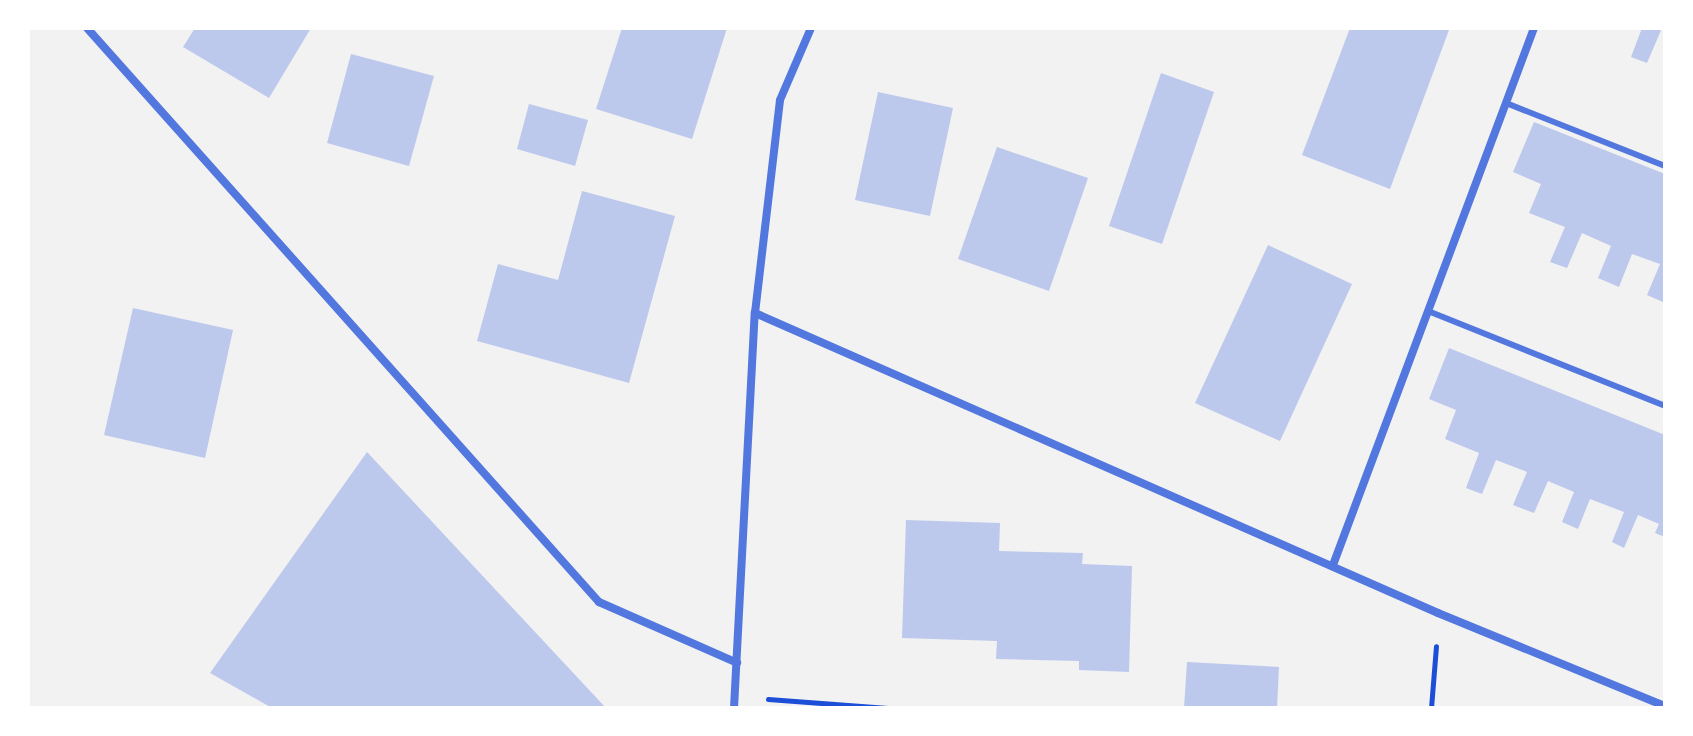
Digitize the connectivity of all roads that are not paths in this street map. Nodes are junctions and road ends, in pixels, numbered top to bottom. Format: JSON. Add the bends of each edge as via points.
{"nodes":[{"id":1,"x":87,"y":28,"type":"edge"},
{"id":2,"x":811,"y":28,"type":"edge"},
{"id":3,"x":1534,"y":28,"type":"edge"},
{"id":4,"x":1506,"y":103,"type":"junction"},
{"id":5,"x":1665,"y":166,"type":"edge"},
{"id":6,"x":1428,"y":311,"type":"junction"},
{"id":7,"x":755,"y":313,"type":"junction"},
{"id":8,"x":1665,"y":406,"type":"edge"},
{"id":9,"x":1333,"y":565,"type":"junction"},
{"id":10,"x":737,"y":663,"type":"junction"},
{"id":11,"x":1665,"y":706,"type":"edge"},
{"id":12,"x":734,"y":708,"type":"edge"}],
"edges":[{"from":1,"to":10,"type":"street","via":[[599,602]]},
{"from":2,"to":7,"type":"street","via":[[780,100]]},
{"from":3,"to":4,"type":"street"},
{"from":4,"to":5,"type":"lane"},
{"from":4,"to":6,"type":"street"},
{"from":6,"to":8,"type":"lane"},
{"from":6,"to":9,"type":"street"},
{"from":7,"to":9,"type":"street"},
{"from":7,"to":10,"type":"street"},
{"from":9,"to":11,"type":"street"},
{"from":10,"to":12,"type":"street"}]}
